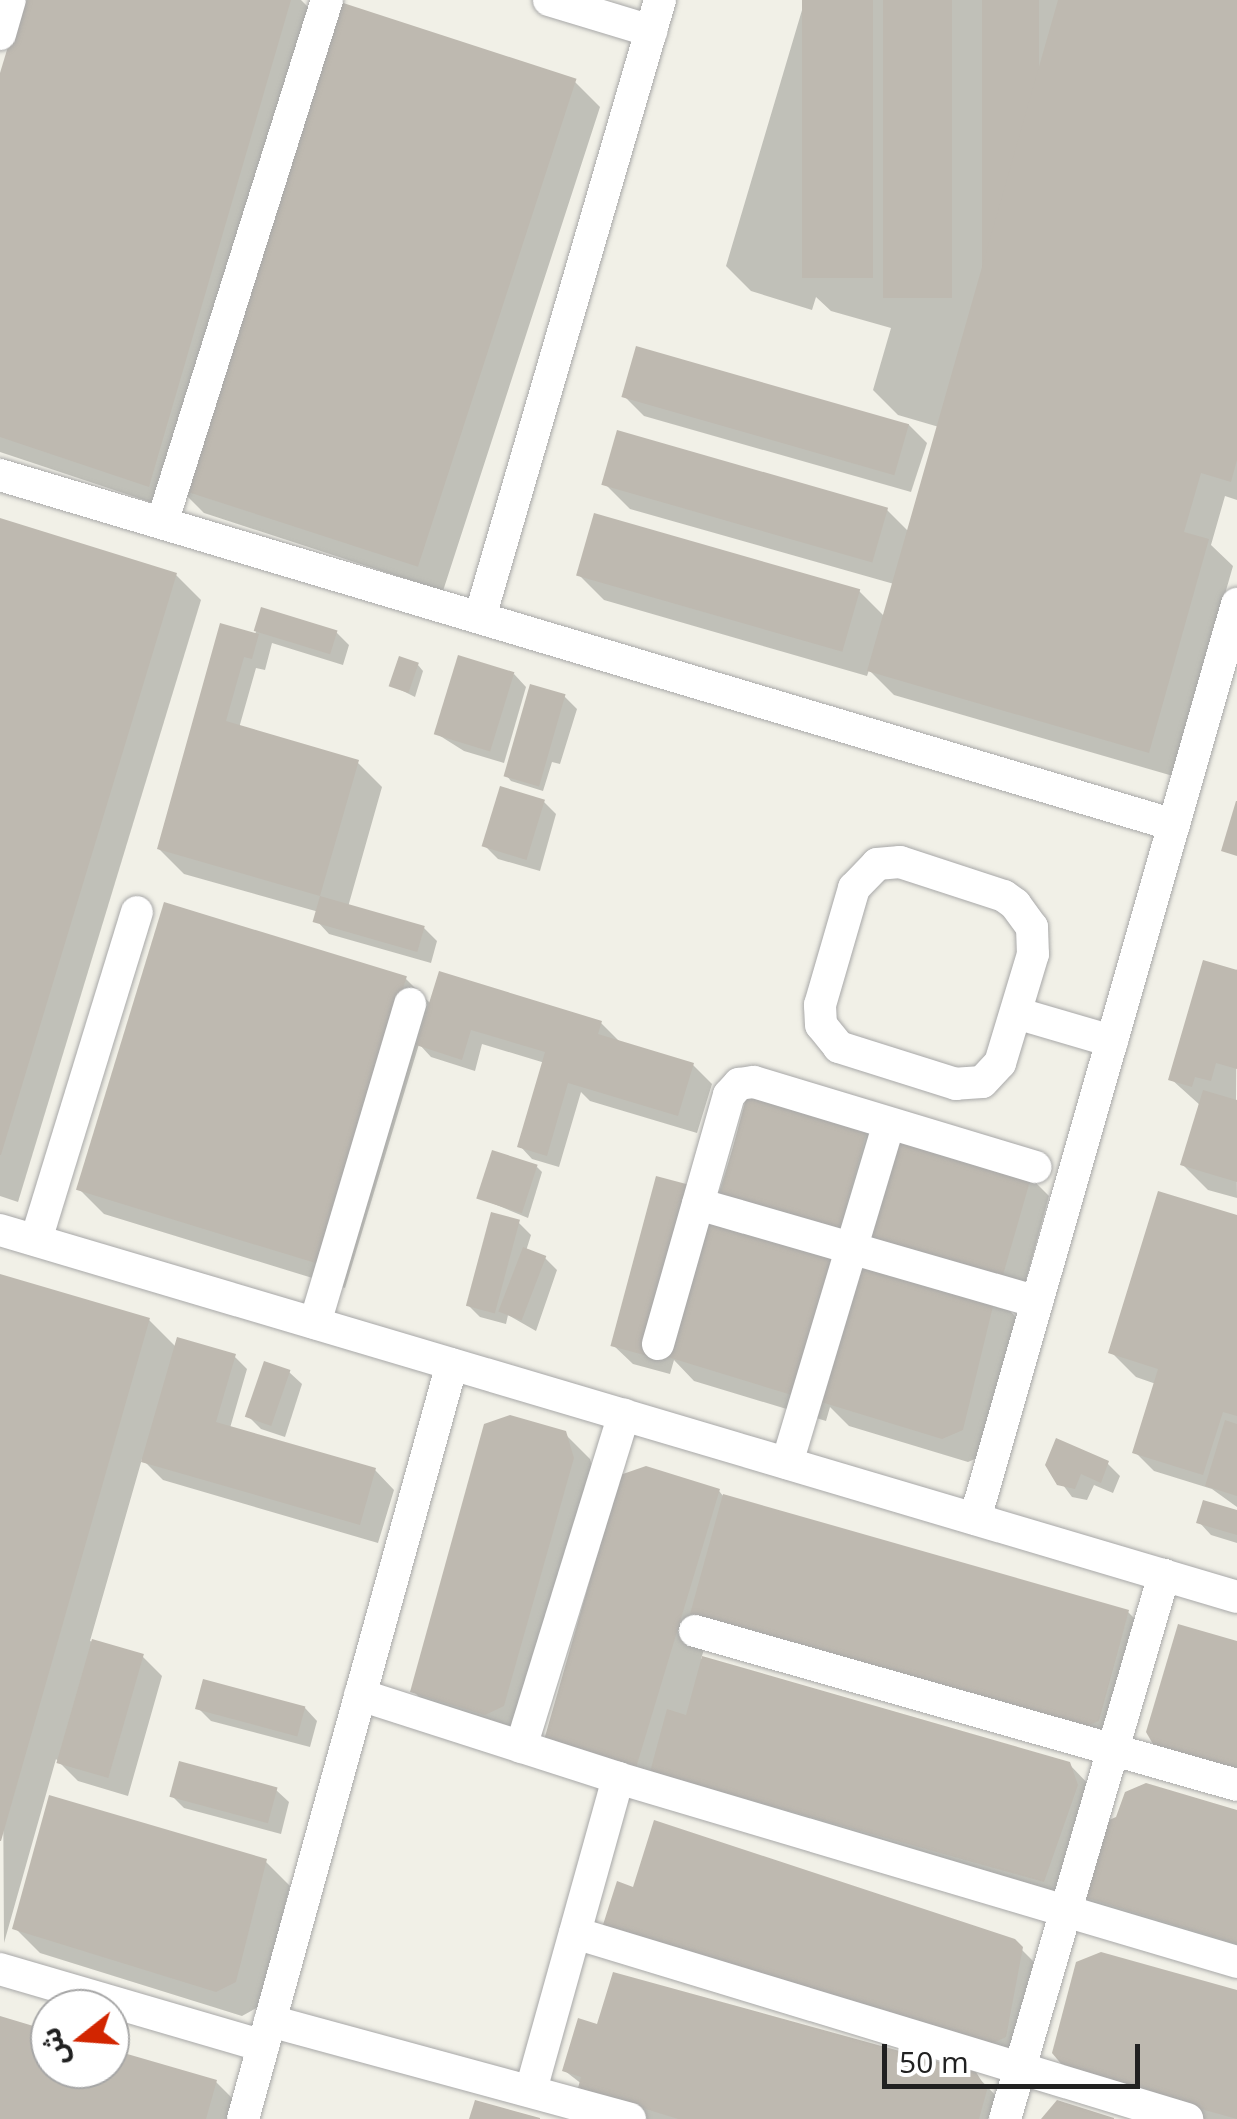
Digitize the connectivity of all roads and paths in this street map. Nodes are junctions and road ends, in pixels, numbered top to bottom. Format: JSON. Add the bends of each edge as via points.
{"nodes":[{"id":1,"x":10,"y":0,"type":"edge"},
{"id":2,"x":327,"y":0,"type":"edge"},
{"id":3,"x":549,"y":0,"type":"edge"},
{"id":4,"x":656,"y":15,"type":"edge"},
{"id":5,"x":0,"y":34,"type":"edge"},
{"id":6,"x":0,"y":475,"type":"edge"},
{"id":7,"x":162,"y":522,"type":"junction"},
{"id":8,"x":1237,"y":604,"type":"edge"},
{"id":9,"x":480,"y":617,"type":"junction"},
{"id":10,"x":1174,"y":825,"type":"junction"},
{"id":11,"x":138,"y":912,"type":"dead end"},
{"id":12,"x":410,"y":1004,"type":"dead end"},
{"id":13,"x":1016,"y":1013,"type":"junction"},
{"id":14,"x":1112,"y":1041,"type":"junction"},
{"id":15,"x":889,"y":1124,"type":"junction"},
{"id":16,"x":1035,"y":1167,"type":"dead end"},
{"id":17,"x":698,"y":1204,"type":"junction"},
{"id":18,"x":0,"y":1230,"type":"edge"},
{"id":19,"x":36,"y":1240,"type":"junction"},
{"id":20,"x":850,"y":1248,"type":"junction"},
{"id":21,"x":1037,"y":1302,"type":"junction"},
{"id":22,"x":314,"y":1323,"type":"junction"},
{"id":23,"x":658,"y":1344,"type":"dead end"},
{"id":24,"x":452,"y":1364,"type":"junction"},
{"id":25,"x":624,"y":1415,"type":"junction"},
{"id":26,"x":787,"y":1463,"type":"junction"},
{"id":27,"x":975,"y":1519,"type":"junction"},
{"id":28,"x":1164,"y":1575,"type":"junction"},
{"id":29,"x":1237,"y":1597,"type":"edge"},
{"id":30,"x":696,"y":1631,"type":"dead end"},
{"id":31,"x":360,"y":1695,"type":"junction"},
{"id":32,"x":520,"y":1747,"type":"junction"},
{"id":33,"x":1114,"y":1748,"type":"junction"},
{"id":34,"x":618,"y":1778,"type":"junction"},
{"id":35,"x":1237,"y":1785,"type":"edge"},
{"id":36,"x":1066,"y":1913,"type":"junction"},
{"id":37,"x":575,"y":1933,"type":"junction"},
{"id":38,"x":1237,"y":1962,"type":"edge"},
{"id":39,"x":0,"y":1969,"type":"edge"},
{"id":40,"x":267,"y":2034,"type":"junction"},
{"id":41,"x":1020,"y":2068,"type":"junction"},
{"id":42,"x":530,"y":2090,"type":"junction"},
{"id":43,"x":243,"y":2119,"type":"edge"},
{"id":44,"x":630,"y":2119,"type":"edge"},
{"id":45,"x":1006,"y":2119,"type":"edge"},
{"id":46,"x":1187,"y":2119,"type":"edge"}],
"edges":[{"from":1,"to":5,"type":"street"},
{"from":2,"to":7,"type":"street"},
{"from":3,"to":4,"type":"street"},
{"from":4,"to":9,"type":"street"},
{"from":6,"to":7,"type":"street"},
{"from":7,"to":9,"type":"street"},
{"from":8,"to":10,"type":"street"},
{"from":9,"to":10,"type":"street"},
{"from":10,"to":14,"type":"street"},
{"from":11,"to":19,"type":"street"},
{"from":12,"to":22,"type":"street"},
{"from":13,"to":13,"type":"street","via":[[1034,941],[1016,904],[900,862],[877,864],[860,878],[820,1005],[831,1041],[970,1085],[993,1074]]},
{"from":13,"to":14,"type":"street"},
{"from":14,"to":21,"type":"street"},
{"from":15,"to":16,"type":"street"},
{"from":15,"to":17,"type":"street","via":[[754,1082],[739,1084],[729,1095]]},
{"from":15,"to":20,"type":"street"},
{"from":17,"to":20,"type":"street"},
{"from":17,"to":23,"type":"street"},
{"from":18,"to":19,"type":"street"},
{"from":19,"to":22,"type":"street"},
{"from":20,"to":21,"type":"street"},
{"from":20,"to":26,"type":"street"},
{"from":21,"to":27,"type":"street"},
{"from":22,"to":24,"type":"street"},
{"from":24,"to":25,"type":"street"},
{"from":24,"to":31,"type":"street"},
{"from":25,"to":26,"type":"street"},
{"from":25,"to":32,"type":"street"},
{"from":26,"to":27,"type":"street"},
{"from":27,"to":28,"type":"street"},
{"from":28,"to":29,"type":"street"},
{"from":28,"to":33,"type":"street"},
{"from":30,"to":33,"type":"street"},
{"from":31,"to":32,"type":"street"},
{"from":31,"to":40,"type":"street"},
{"from":32,"to":34,"type":"street"},
{"from":33,"to":35,"type":"street"},
{"from":33,"to":36,"type":"street"},
{"from":34,"to":36,"type":"street"},
{"from":34,"to":37,"type":"street"},
{"from":36,"to":38,"type":"street"},
{"from":36,"to":41,"type":"street"},
{"from":37,"to":41,"type":"street"},
{"from":37,"to":42,"type":"street"},
{"from":39,"to":40,"type":"street"},
{"from":40,"to":42,"type":"street"},
{"from":40,"to":43,"type":"street"},
{"from":41,"to":45,"type":"street"},
{"from":41,"to":46,"type":"street"},
{"from":42,"to":44,"type":"street"}]}
